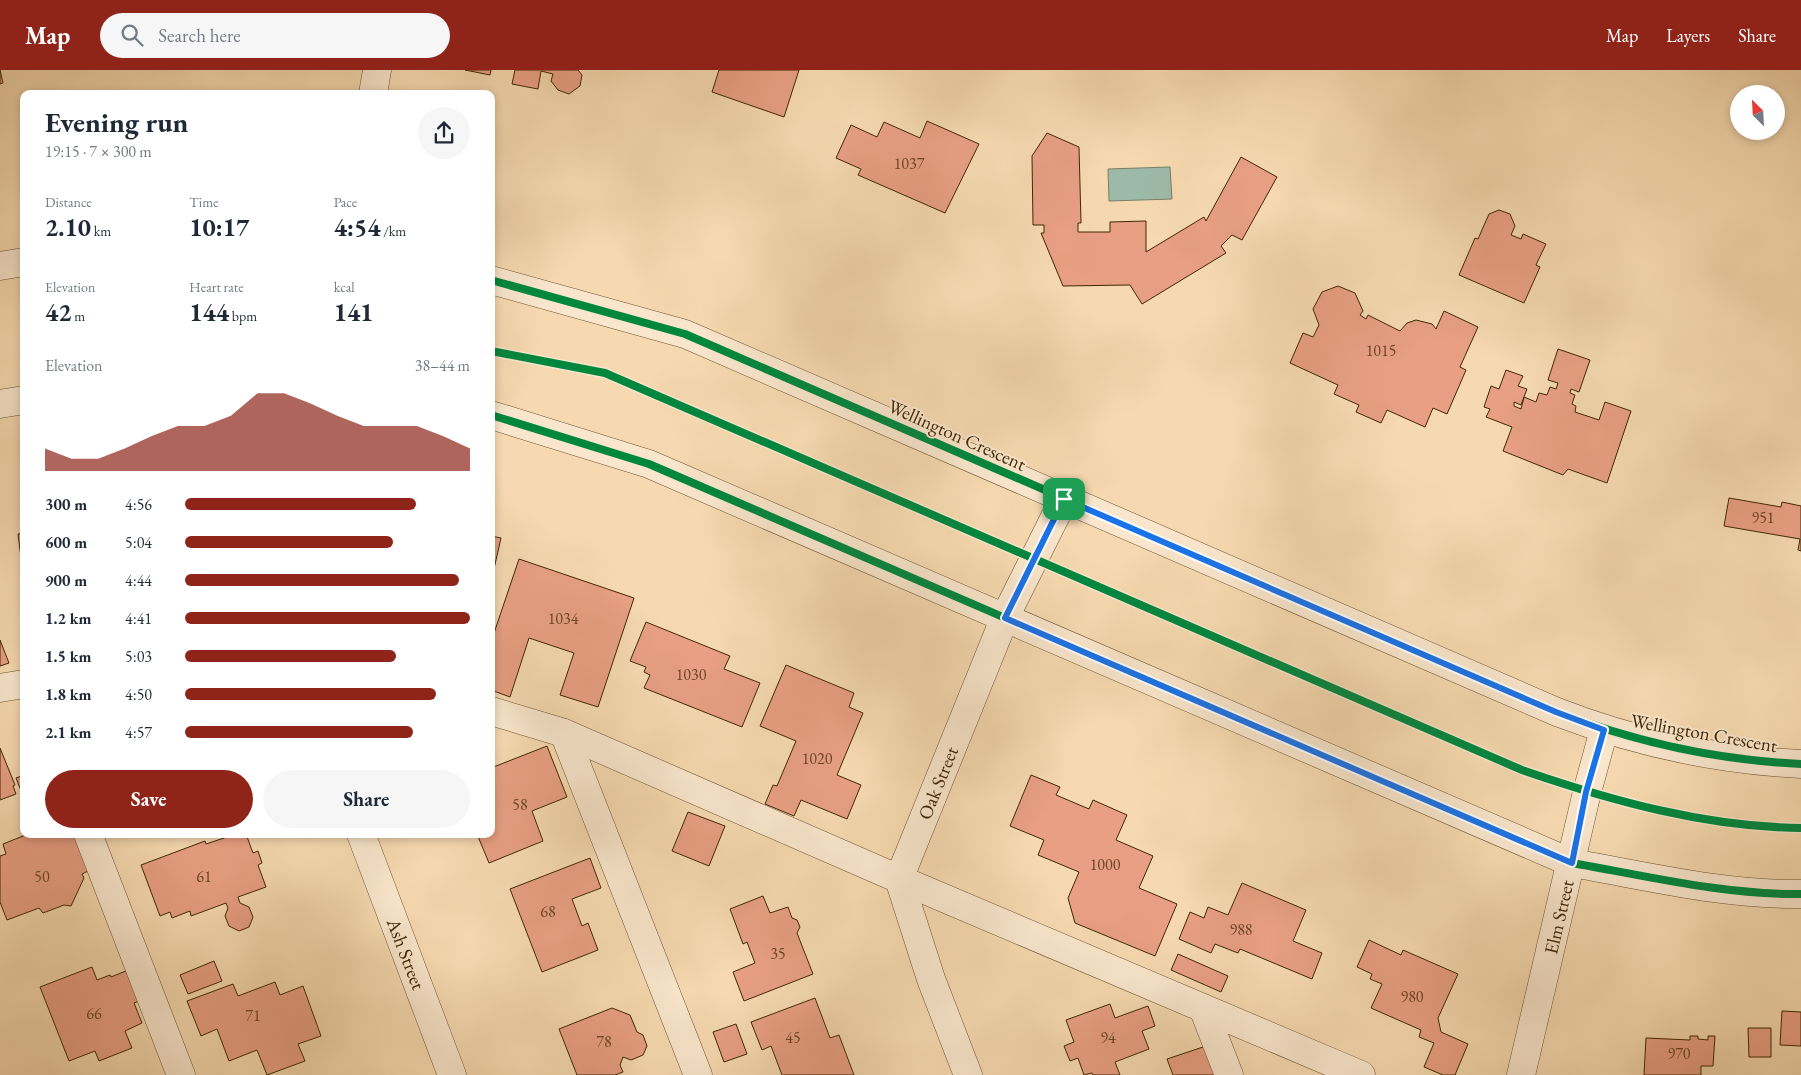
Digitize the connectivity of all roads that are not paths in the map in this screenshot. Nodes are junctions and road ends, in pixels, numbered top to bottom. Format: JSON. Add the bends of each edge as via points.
{"nodes":[{"id":1,"x":376,"y":70,"type":"edge"},
{"id":2,"x":374,"y":90,"type":"edge"},
{"id":3,"x":20,"y":263,"type":"edge"},
{"id":4,"x":0,"y":266,"type":"edge"},
{"id":5,"x":495,"y":281,"type":"edge"},
{"id":6,"x":20,"y":401,"type":"edge"},
{"id":7,"x":0,"y":404,"type":"edge"},
{"id":8,"x":495,"y":416,"type":"edge"},
{"id":9,"x":1064,"y":499,"type":"junction"},
{"id":10,"x":1005,"y":618,"type":"junction"},
{"id":11,"x":20,"y":685,"type":"edge"},
{"id":12,"x":0,"y":688,"type":"edge"},
{"id":13,"x":495,"y":712,"type":"edge"},
{"id":14,"x":1604,"y":730,"type":"junction"},
{"id":15,"x":564,"y":733,"type":"junction"},
{"id":16,"x":1801,"y":764,"type":"edge"},
{"id":17,"x":90,"y":838,"type":"edge"},
{"id":18,"x":363,"y":838,"type":"edge"},
{"id":19,"x":1572,"y":863,"type":"junction"},
{"id":20,"x":899,"y":879,"type":"junction"},
{"id":21,"x":1801,"y":894,"type":"edge"},
{"id":22,"x":1203,"y":1008,"type":"junction"},
{"id":23,"x":181,"y":1075,"type":"edge"},
{"id":24,"x":452,"y":1075,"type":"edge"},
{"id":25,"x":698,"y":1075,"type":"edge"},
{"id":26,"x":968,"y":1075,"type":"edge"},
{"id":27,"x":1229,"y":1075,"type":"edge"},
{"id":28,"x":1361,"y":1075,"type":"edge"},
{"id":29,"x":1521,"y":1075,"type":"edge"}],
"edges":[{"from":1,"to":2,"type":"street"},
{"from":3,"to":4,"type":"street"},
{"from":5,"to":9,"type":"street","name":"Wellington Crescent","via":[[685,334]]},
{"from":6,"to":7,"type":"street"},
{"from":8,"to":10,"type":"street","via":[[649,464]]},
{"from":9,"to":10,"type":"street","name":"Oak Street"},
{"from":9,"to":14,"type":"street","name":"Wellington Crescent"},
{"from":10,"to":19,"type":"street"},
{"from":10,"to":20,"type":"street","name":"Oak Street"},
{"from":11,"to":12,"type":"street"},
{"from":13,"to":15,"type":"street"},
{"from":14,"to":16,"type":"street","name":"Wellington Crescent","via":[[1719,756]]},
{"from":14,"to":19,"type":"street","name":"Elm Street","via":[[1586,792]]},
{"from":15,"to":20,"type":"street"},
{"from":15,"to":25,"type":"street"},
{"from":17,"to":23,"type":"street"},
{"from":18,"to":24,"type":"street","name":"Ash Street"},
{"from":19,"to":21,"type":"street","via":[[1712,887]]},
{"from":19,"to":29,"type":"street","name":"Elm Street"},
{"from":20,"to":22,"type":"street"},
{"from":20,"to":26,"type":"street","via":[[931,978]]},
{"from":22,"to":27,"type":"street"},
{"from":22,"to":28,"type":"street"}]}
